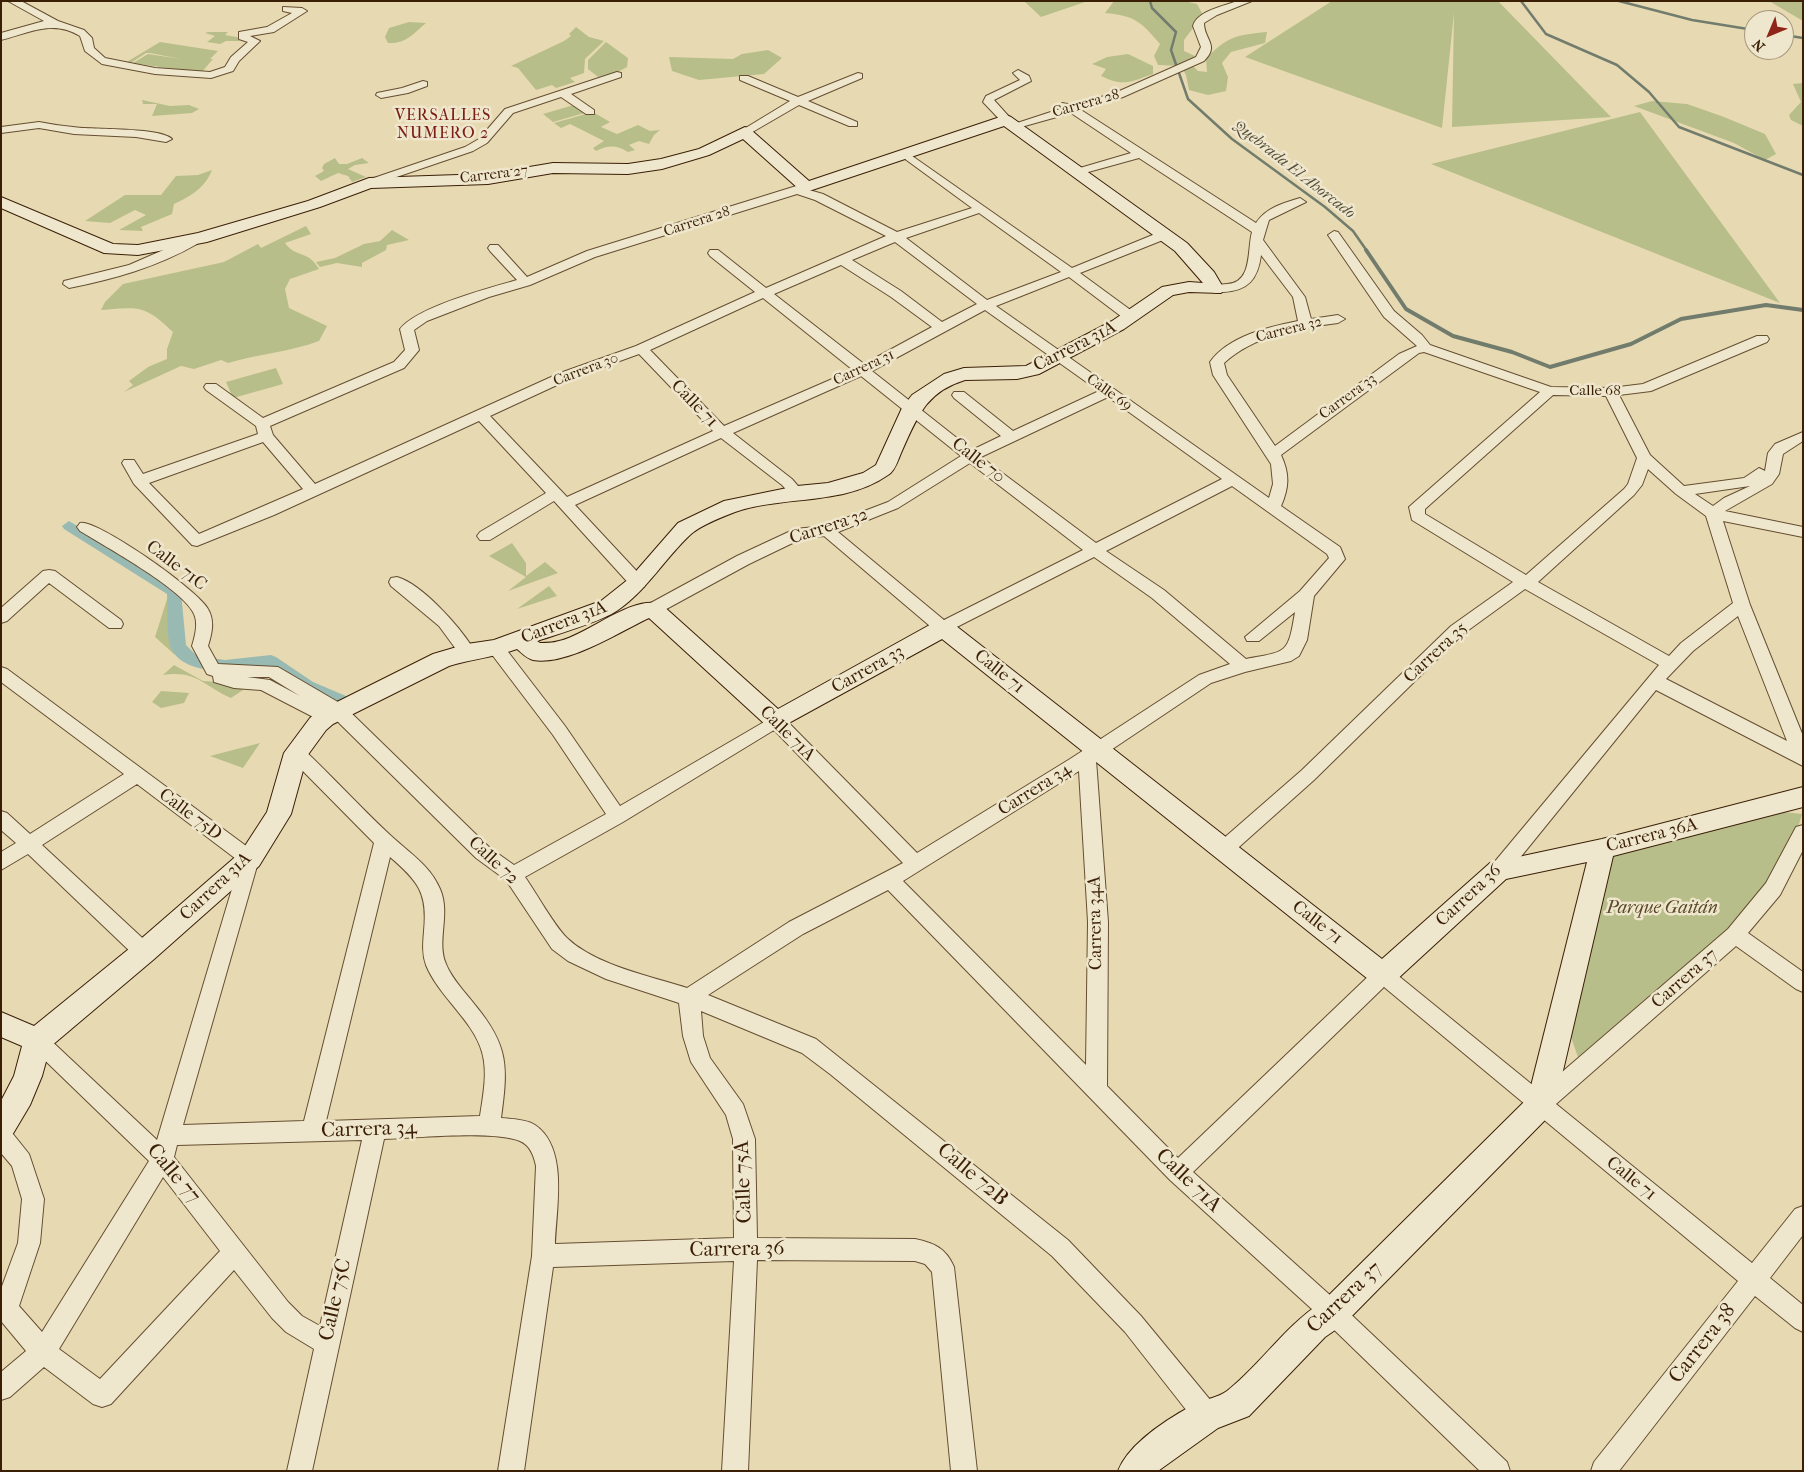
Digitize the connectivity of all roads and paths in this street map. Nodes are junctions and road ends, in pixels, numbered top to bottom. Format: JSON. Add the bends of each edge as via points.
{"nodes":[{"id":1,"x":297,"y":1,"type":"edge"},
{"id":2,"x":1247,"y":1,"type":"edge"},
{"id":3,"x":16,"y":3,"type":"edge"},
{"id":4,"x":3,"y":10,"type":"dead end"},
{"id":5,"x":53,"y":22,"type":"junction"},
{"id":6,"x":1,"y":36,"type":"edge"},
{"id":7,"x":1018,"y":72,"type":"dead end"},
{"id":8,"x":616,"y":75,"type":"dead end"},
{"id":9,"x":858,"y":76,"type":"dead end"},
{"id":10,"x":744,"y":78,"type":"dead end"},
{"id":11,"x":423,"y":84,"type":"dead end"},
{"id":12,"x":562,"y":93,"type":"junction"},
{"id":13,"x":381,"y":95,"type":"dead end"},
{"id":14,"x":798,"y":102,"type":"junction"},
{"id":15,"x":1068,"y":107,"type":"junction"},
{"id":16,"x":590,"y":112,"type":"dead end"},
{"id":17,"x":1004,"y":123,"type":"junction"},
{"id":18,"x":853,"y":124,"type":"dead end"},
{"id":19,"x":1,"y":130,"type":"edge"},
{"id":20,"x":745,"y":132,"type":"junction"},
{"id":21,"x":166,"y":138,"type":"dead end"},
{"id":22,"x":1142,"y":153,"type":"junction"},
{"id":23,"x":904,"y":154,"type":"junction"},
{"id":24,"x":1077,"y":172,"type":"junction"},
{"id":25,"x":369,"y":183,"type":"junction"},
{"id":26,"x":802,"y":189,"type":"junction"},
{"id":27,"x":1,"y":202,"type":"edge"},
{"id":28,"x":1300,"y":202,"type":"dead end"},
{"id":29,"x":980,"y":209,"type":"junction"},
{"id":30,"x":1164,"y":235,"type":"junction"},
{"id":31,"x":1257,"y":235,"type":"junction"},
{"id":32,"x":1334,"y":235,"type":"dead end"},
{"id":33,"x":896,"y":236,"type":"junction"},
{"id":34,"x":193,"y":241,"type":"junction"},
{"id":35,"x":494,"y":248,"type":"dead end"},
{"id":36,"x":714,"y":254,"type":"dead end"},
{"id":37,"x":842,"y":259,"type":"junction"},
{"id":38,"x":1070,"y":272,"type":"junction"},
{"id":39,"x":525,"y":282,"type":"junction"},
{"id":40,"x":69,"y":284,"type":"dead end"},
{"id":41,"x":1215,"y":289,"type":"junction"},
{"id":42,"x":764,"y":293,"type":"junction"},
{"id":43,"x":987,"y":304,"type":"junction"},
{"id":44,"x":1131,"y":317,"type":"junction"},
{"id":45,"x":1338,"y":319,"type":"dead end"},
{"id":46,"x":1305,"y":323,"type":"junction"},
{"id":47,"x":943,"y":329,"type":"junction"},
{"id":48,"x":1762,"y":339,"type":"dead end"},
{"id":49,"x":1425,"y":348,"type":"junction"},
{"id":50,"x":641,"y":349,"type":"junction"},
{"id":51,"x":1058,"y":356,"type":"junction"},
{"id":52,"x":862,"y":370,"type":"junction"},
{"id":53,"x":211,"y":387,"type":"dead end"},
{"id":54,"x":1550,"y":391,"type":"junction"},
{"id":55,"x":1108,"y":392,"type":"junction"},
{"id":56,"x":1611,"y":392,"type":"junction"},
{"id":57,"x":959,"y":395,"type":"dead end"},
{"id":58,"x":912,"y":408,"type":"junction"},
{"id":59,"x":481,"y":415,"type":"junction"},
{"id":60,"x":264,"y":430,"type":"junction"},
{"id":61,"x":722,"y":432,"type":"junction"},
{"id":62,"x":1803,"y":436,"type":"edge"},
{"id":63,"x":1011,"y":437,"type":"junction"},
{"id":64,"x":1772,"y":441,"type":"dead end"},
{"id":65,"x":1274,"y":452,"type":"junction"},
{"id":66,"x":971,"y":456,"type":"junction"},
{"id":67,"x":1644,"y":458,"type":"junction"},
{"id":68,"x":129,"y":463,"type":"dead end"},
{"id":69,"x":1232,"y":480,"type":"junction"},
{"id":70,"x":139,"y":481,"type":"junction"},
{"id":71,"x":312,"y":490,"type":"junction"},
{"id":72,"x":1681,"y":491,"type":"junction"},
{"id":73,"x":798,"y":493,"type":"junction"},
{"id":74,"x":559,"y":499,"type":"junction"},
{"id":75,"x":1273,"y":507,"type":"junction"},
{"id":76,"x":1713,"y":514,"type":"junction"},
{"id":77,"x":85,"y":527,"type":"dead end"},
{"id":78,"x":827,"y":531,"type":"junction"},
{"id":79,"x":1803,"y":532,"type":"edge"},
{"id":80,"x":485,"y":536,"type":"dead end"},
{"id":81,"x":1094,"y":550,"type":"junction"},
{"id":82,"x":1524,"y":581,"type":"junction"},
{"id":83,"x":397,"y":582,"type":"dead end"},
{"id":84,"x":638,"y":584,"type":"junction"},
{"id":85,"x":1306,"y":595,"type":"junction"},
{"id":86,"x":1742,"y":605,"type":"junction"},
{"id":87,"x":654,"y":609,"type":"junction"},
{"id":88,"x":1,"y":617,"type":"edge"},
{"id":89,"x":115,"y":624,"type":"dead end"},
{"id":90,"x":943,"y":628,"type":"junction"},
{"id":91,"x":1253,"y":637,"type":"dead end"},
{"id":92,"x":521,"y":639,"type":"junction"},
{"id":93,"x":496,"y":648,"type":"junction"},
{"id":94,"x":467,"y":652,"type":"junction"},
{"id":95,"x":1670,"y":664,"type":"junction"},
{"id":96,"x":1243,"y":666,"type":"junction"},
{"id":97,"x":212,"y":670,"type":"joint"},
{"id":98,"x":1,"y":673,"type":"edge"},
{"id":99,"x":1654,"y":682,"type":"junction"},
{"id":100,"x":331,"y":714,"type":"junction"},
{"id":101,"x":776,"y":721,"type":"junction"},
{"id":102,"x":296,"y":753,"type":"junction"},
{"id":103,"x":1092,"y":754,"type":"junction"},
{"id":104,"x":1802,"y":758,"type":"edge"},
{"id":105,"x":137,"y":775,"type":"junction"},
{"id":106,"x":1803,"y":797,"type":"edge"},
{"id":107,"x":616,"y":817,"type":"junction"},
{"id":108,"x":1,"y":818,"type":"edge"},
{"id":109,"x":1803,"y":832,"type":"edge"},
{"id":110,"x":384,"y":841,"type":"junction"},
{"id":111,"x":29,"y":843,"type":"junction"},
{"id":112,"x":1602,"y":849,"type":"junction"},
{"id":113,"x":1222,"y":850,"type":"junction"},
{"id":114,"x":250,"y":859,"type":"junction"},
{"id":115,"x":1,"y":862,"type":"edge"},
{"id":116,"x":916,"y":864,"type":"junction"},
{"id":117,"x":1499,"y":870,"type":"junction"},
{"id":118,"x":513,"y":875,"type":"junction"},
{"id":119,"x":890,"y":880,"type":"junction"},
{"id":120,"x":1735,"y":935,"type":"junction"},
{"id":121,"x":144,"y":952,"type":"junction"},
{"id":122,"x":1383,"y":975,"type":"junction"},
{"id":123,"x":1803,"y":983,"type":"edge"},
{"id":124,"x":689,"y":996,"type":"junction"},
{"id":125,"x":1,"y":1024,"type":"edge"},
{"id":126,"x":37,"y":1040,"type":"junction"},
{"id":127,"x":1096,"y":1089,"type":"junction"},
{"id":128,"x":1540,"y":1105,"type":"junction"},
{"id":129,"x":489,"y":1126,"type":"junction"},
{"id":130,"x":1,"y":1127,"type":"edge"},
{"id":131,"x":375,"y":1130,"type":"junction"},
{"id":132,"x":312,"y":1132,"type":"junction"},
{"id":133,"x":1,"y":1136,"type":"edge"},
{"id":134,"x":170,"y":1136,"type":"junction"},
{"id":135,"x":162,"y":1159,"type":"junction"},
{"id":136,"x":1178,"y":1173,"type":"junction"},
{"id":137,"x":1803,"y":1217,"type":"edge"},
{"id":138,"x":746,"y":1249,"type":"junction"},
{"id":139,"x":236,"y":1252,"type":"junction"},
{"id":140,"x":543,"y":1256,"type":"junction"},
{"id":141,"x":1754,"y":1280,"type":"junction"},
{"id":142,"x":4,"y":1311,"type":"edge"},
{"id":143,"x":1333,"y":1313,"type":"junction"},
{"id":144,"x":1803,"y":1320,"type":"edge"},
{"id":145,"x":326,"y":1343,"type":"junction"},
{"id":146,"x":43,"y":1352,"type":"junction"},
{"id":147,"x":1,"y":1388,"type":"edge"},
{"id":148,"x":1207,"y":1416,"type":"junction"},
{"id":149,"x":299,"y":1471,"type":"edge"},
{"id":150,"x":512,"y":1471,"type":"edge"},
{"id":151,"x":735,"y":1471,"type":"edge"},
{"id":152,"x":964,"y":1471,"type":"edge"},
{"id":153,"x":1135,"y":1471,"type":"edge"},
{"id":154,"x":1498,"y":1471,"type":"edge"},
{"id":155,"x":1603,"y":1471,"type":"edge"}],
"edges":[{"from":1,"to":5,"type":"street","via":[[287,10],[302,11],[270,30],[243,34],[243,37],[255,41],[229,69],[219,74],[154,71],[114,65],[96,56],[89,49],[88,39],[79,32]]},
{"from":2,"to":15,"type":"street","name":"Carrera 28","via":[[1213,13],[1199,22],[1206,41],[1205,55],[1200,59],[1130,91]]},
{"from":3,"to":4,"type":"street"},
{"from":3,"to":5,"type":"street"},
{"from":5,"to":6,"type":"street"},
{"from":7,"to":17,"type":"street","via":[[1026,81],[990,98],[988,102]]},
{"from":8,"to":12,"type":"street"},
{"from":9,"to":14,"type":"street","name":"Carrera 27"},
{"from":10,"to":14,"type":"street"},
{"from":11,"to":13,"type":"street"},
{"from":12,"to":16,"type":"street"},
{"from":12,"to":25,"type":"street","via":[[509,111],[483,141],[469,149]]},
{"from":14,"to":18,"type":"street"},
{"from":14,"to":20,"type":"street","name":"Carrera 27"},
{"from":15,"to":17,"type":"street","name":"Carrera 28"},
{"from":15,"to":22,"type":"street"},
{"from":17,"to":23,"type":"street","name":"Carrera 28"},
{"from":17,"to":24,"type":"street"},
{"from":19,"to":21,"type":"street","via":[[39,126]]},
{"from":20,"to":25,"type":"street","name":"Carrera 27","via":[[704,152],[662,164],[628,168],[553,168],[481,179]]},
{"from":20,"to":26,"type":"street","name":"Calle 69"},
{"from":22,"to":24,"type":"street"},
{"from":22,"to":31,"type":"street"},
{"from":23,"to":26,"type":"street","name":"Carrera 28"},
{"from":23,"to":29,"type":"street"},
{"from":24,"to":30,"type":"street"},
{"from":25,"to":34,"type":"street","name":"Carrera 27","via":[[314,204]]},
{"from":26,"to":33,"type":"street","name":"Calle 69"},
{"from":26,"to":39,"type":"street","name":"Carrera 28","via":[[591,254]]},
{"from":27,"to":34,"type":"street","name":"Carrera 27","via":[[86,240],[120,251]]},
{"from":28,"to":31,"type":"street","via":[[1264,219]]},
{"from":29,"to":33,"type":"street","name":"Carrera 30"},
{"from":29,"to":38,"type":"street"},
{"from":30,"to":38,"type":"street","name":"Carrera 31","via":[[1123,255]]},
{"from":30,"to":41,"type":"street","via":[[1195,260]]},
{"from":31,"to":41,"type":"street","name":"Carrera 31A","via":[[1252,269],[1246,280],[1239,286]]},
{"from":31,"to":46,"type":"street","via":[[1299,297]]},
{"from":32,"to":49,"type":"street","via":[[1389,314],[1419,337]]},
{"from":33,"to":37,"type":"street","name":"Carrera 30"},
{"from":33,"to":43,"type":"street","name":"Calle 69"},
{"from":34,"to":40,"type":"street","via":[[135,267]]},
{"from":35,"to":39,"type":"street"},
{"from":36,"to":42,"type":"street","name":"Calle 70"},
{"from":37,"to":42,"type":"street","name":"Carrera 30"},
{"from":37,"to":47,"type":"street"},
{"from":38,"to":43,"type":"street","name":"Carrera 31"},
{"from":38,"to":44,"type":"street"},
{"from":39,"to":60,"type":"street","name":"Carrera 28","via":[[422,318],[406,329],[412,350],[399,365]]},
{"from":41,"to":44,"type":"street","name":"Carrera 31A","via":[[1189,287],[1168,291]]},
{"from":42,"to":50,"type":"street","name":"Carrera 30"},
{"from":42,"to":52,"type":"street","name":"Calle 70"},
{"from":43,"to":47,"type":"street","name":"Carrera 31"},
{"from":43,"to":51,"type":"street","name":"Calle 69"},
{"from":44,"to":51,"type":"street","name":"Carrera 31A"},
{"from":45,"to":46,"type":"street","name":"Carrera 32"},
{"from":46,"to":65,"type":"street","name":"Carrera 32","via":[[1257,336],[1225,353],[1217,362],[1220,375]]},
{"from":47,"to":52,"type":"street","name":"Carrera 31"},
{"from":48,"to":56,"type":"street","name":"Calle 68","via":[[1646,388]]},
{"from":49,"to":54,"type":"street","name":"Calle 68"},
{"from":49,"to":65,"type":"street","name":"Carrera 33","via":[[1404,357]]},
{"from":50,"to":59,"type":"street","name":"Carrera 30","via":[[564,376]]},
{"from":50,"to":61,"type":"street","name":"Calle 71"},
{"from":51,"to":55,"type":"street","name":"Calle 69"},
{"from":51,"to":58,"type":"street","name":"Carrera 31A","via":[[1045,366],[1032,370],[964,374],[951,378],[919,399]]},
{"from":52,"to":58,"type":"street","name":"Calle 70"},
{"from":52,"to":61,"type":"street","name":"Carrera 31"},
{"from":53,"to":60,"type":"street"},
{"from":54,"to":56,"type":"street","name":"Calle 68"},
{"from":54,"to":82,"type":"street","via":[[1417,508],[1416,514],[1420,520]]},
{"from":55,"to":63,"type":"street","name":"Carrera 32"},
{"from":55,"to":69,"type":"street","name":"Calle 69"},
{"from":56,"to":67,"type":"street"},
{"from":57,"to":63,"type":"street"},
{"from":58,"to":66,"type":"street","name":"Calle 70"},
{"from":58,"to":73,"type":"street","name":"Carrera 31A","via":[[884,469],[859,483]]},
{"from":59,"to":71,"type":"street","name":"Carrera 30"},
{"from":59,"to":74,"type":"street"},
{"from":60,"to":70,"type":"street"},
{"from":60,"to":71,"type":"street"},
{"from":61,"to":73,"type":"street","name":"Calle 71"},
{"from":61,"to":74,"type":"street","name":"Carrera 31"},
{"from":62,"to":76,"type":"street","via":[[1776,450],[1768,481],[1729,501]]},
{"from":63,"to":66,"type":"street","name":"Carrera 32"},
{"from":64,"to":72,"type":"street","via":[[1765,449],[1764,462],[1755,478],[1741,483]]},
{"from":65,"to":75,"type":"street","via":[[1280,471],[1281,493]]},
{"from":66,"to":78,"type":"street","name":"Carrera 32","via":[[893,504]]},
{"from":66,"to":81,"type":"street","name":"Calle 70"},
{"from":67,"to":72,"type":"street"},
{"from":67,"to":82,"type":"street","name":"Carrera 35","via":[[1635,485],[1629,492],[1538,575]]},
{"from":68,"to":70,"type":"street"},
{"from":69,"to":75,"type":"street","name":"Calle 69"},
{"from":69,"to":81,"type":"street","name":"Carrera 33"},
{"from":70,"to":71,"type":"street","name":"Carrera 30","via":[[196,542]]},
{"from":72,"to":76,"type":"street"},
{"from":73,"to":84,"type":"street","name":"Carrera 31A","via":[[731,506],[690,524]]},
{"from":74,"to":80,"type":"street","name":"Carrera 31"},
{"from":74,"to":84,"type":"street"},
{"from":75,"to":85,"type":"street","name":"Calle 69","via":[[1334,551],[1337,559]]},
{"from":76,"to":79,"type":"street"},
{"from":76,"to":86,"type":"street"},
{"from":77,"to":97,"type":"street","name":"Calle 71C","via":[[182,591],[199,608],[204,632],[200,646]]},
{"from":78,"to":87,"type":"street","name":"Carrera 32","via":[[800,534],[743,560]]},
{"from":78,"to":90,"type":"street","name":"Calle 71"},
{"from":81,"to":90,"type":"street","name":"Carrera 33"},
{"from":81,"to":96,"type":"street","name":"Calle 70","via":[[1158,594]]},
{"from":82,"to":95,"type":"street"},
{"from":82,"to":113,"type":"street","name":"Carrera 35","via":[[1457,630],[1308,775]]},
{"from":83,"to":94,"type":"street","via":[[441,616]]},
{"from":84,"to":92,"type":"street","name":"Carrera 31A","via":[[609,606]]},
{"from":85,"to":91,"type":"street"},
{"from":85,"to":96,"type":"street","name":"Carrera 34","via":[[1299,640],[1293,652],[1273,662]]},
{"from":86,"to":95,"type":"street","name":"Carrera 36"},
{"from":86,"to":104,"type":"street"},
{"from":87,"to":92,"type":"street","name":"Carrera 32","via":[[564,649],[534,652]]},
{"from":87,"to":101,"type":"street","name":"Calle 71A"},
{"from":88,"to":89,"type":"street","via":[[49,575]]},
{"from":90,"to":101,"type":"street","name":"Carrera 33"},
{"from":90,"to":103,"type":"street","name":"Calle 71"},
{"from":92,"to":93,"type":"street","name":"Carrera 31A"},
{"from":93,"to":94,"type":"street","name":"Carrera 31A"},
{"from":93,"to":107,"type":"street","via":[[540,704]]},
{"from":94,"to":100,"type":"street","name":"Carrera 31A","via":[[441,660]]},
{"from":95,"to":99,"type":"street","name":"Carrera 36"},
{"from":96,"to":103,"type":"street","name":"Carrera 34","via":[[1205,679]]},
{"from":97,"to":100,"type":"street","name":"Calle 72","via":[[214,676],[234,682],[264,684]]},
{"from":98,"to":105,"type":"street","name":"Calle 75D"},
{"from":99,"to":104,"type":"street"},
{"from":99,"to":117,"type":"street","name":"Carrera 36"},
{"from":100,"to":102,"type":"street","name":"Carrera 31A","via":[[318,724]]},
{"from":100,"to":118,"type":"street","name":"Calle 72","via":[[483,853]]},
{"from":101,"to":107,"type":"street","name":"Carrera 33"},
{"from":101,"to":116,"type":"street","name":"Calle 71A"},
{"from":102,"to":110,"type":"street"},
{"from":102,"to":114,"type":"street","name":"Carrera 31A","via":[[279,814]]},
{"from":103,"to":113,"type":"street","name":"Calle 71"},
{"from":103,"to":116,"type":"street","name":"Carrera 34"},
{"from":103,"to":127,"type":"street","name":"Carrera 34A","via":[[1098,922]]},
{"from":105,"to":111,"type":"street"},
{"from":105,"to":114,"type":"street","name":"Calle 75D"},
{"from":106,"to":112,"type":"street","name":"Carrera 36A"},
{"from":107,"to":118,"type":"street","name":"Carrera 33"},
{"from":108,"to":111,"type":"street"},
{"from":109,"to":120,"type":"street","name":"Carrera 37","via":[[1773,890]]},
{"from":110,"to":129,"type":"street","via":[[418,869],[432,892],[435,964],[490,1044],[494,1066]]},
{"from":110,"to":132,"type":"street"},
{"from":111,"to":115,"type":"street"},
{"from":111,"to":121,"type":"street"},
{"from":112,"to":117,"type":"street","name":"Carrera 36A"},
{"from":112,"to":128,"type":"street"},
{"from":113,"to":122,"type":"street","name":"Calle 71"},
{"from":114,"to":121,"type":"street","name":"Carrera 31A"},
{"from":114,"to":134,"type":"street"},
{"from":116,"to":119,"type":"street","name":"Carrera 34"},
{"from":117,"to":122,"type":"street","name":"Carrera 36"},
{"from":118,"to":124,"type":"street","name":"Calle 72","via":[[559,943],[575,955],[644,984]]},
{"from":119,"to":124,"type":"street","name":"Carrera 34","via":[[796,928]]},
{"from":119,"to":127,"type":"street","name":"Calle 71A"},
{"from":120,"to":123,"type":"street"},
{"from":120,"to":128,"type":"street","name":"Carrera 37"},
{"from":121,"to":126,"type":"street","name":"Carrera 31A"},
{"from":122,"to":128,"type":"street","name":"Calle 71"},
{"from":122,"to":136,"type":"street","name":"Carrera 36"},
{"from":124,"to":138,"type":"street","name":"Calle 75A","via":[[693,1036],[701,1062],[735,1111],[744,1139]]},
{"from":124,"to":148,"type":"street","name":"Calle 72B","via":[[809,1046],[916,1129],[1060,1248],[1133,1324]]},
{"from":125,"to":126,"type":"street","name":"Calle 77"},
{"from":126,"to":130,"type":"street","via":[[26,1084]]},
{"from":126,"to":135,"type":"street","name":"Calle 77"},
{"from":127,"to":136,"type":"street","name":"Calle 71A"},
{"from":128,"to":141,"type":"street","name":"Calle 71"},
{"from":128,"to":143,"type":"street","name":"Carrera 37"},
{"from":129,"to":131,"type":"street","name":"Carrera 34"},
{"from":129,"to":140,"type":"street","name":"Carrera 34","via":[[527,1132],[543,1148],[547,1166]]},
{"from":131,"to":132,"type":"street","name":"Carrera 34"},
{"from":131,"to":145,"type":"street","name":"Calle 75C"},
{"from":132,"to":134,"type":"street","name":"Carrera 34"},
{"from":133,"to":142,"type":"street","via":[[21,1161],[33,1199],[28,1243]]},
{"from":134,"to":135,"type":"street"},
{"from":135,"to":139,"type":"street","name":"Calle 77"},
{"from":135,"to":146,"type":"street"},
{"from":136,"to":143,"type":"street","name":"Calle 71A"},
{"from":137,"to":141,"type":"street","name":"Carrera 38"},
{"from":138,"to":140,"type":"street","name":"Carrera 36"},
{"from":138,"to":151,"type":"street","name":"Calle 75A"},
{"from":138,"to":152,"type":"street","name":"Carrera 36","via":[[916,1250],[932,1254],[943,1267]]},
{"from":139,"to":145,"type":"street","name":"Calle 77","via":[[287,1317]]},
{"from":139,"to":146,"type":"street","via":[[102,1395]]},
{"from":140,"to":150,"type":"street"},
{"from":141,"to":144,"type":"street","name":"Calle 71"},
{"from":141,"to":155,"type":"street","name":"Carrera 38"},
{"from":142,"to":146,"type":"street"},
{"from":143,"to":148,"type":"street","name":"Carrera 37","via":[[1314,1326],[1237,1404]]},
{"from":143,"to":154,"type":"street","name":"Calle 71A"},
{"from":145,"to":149,"type":"street","name":"Calle 75C"},
{"from":146,"to":147,"type":"street"},
{"from":148,"to":153,"type":"street","name":"Carrera 37","via":[[1144,1460]]}]}
